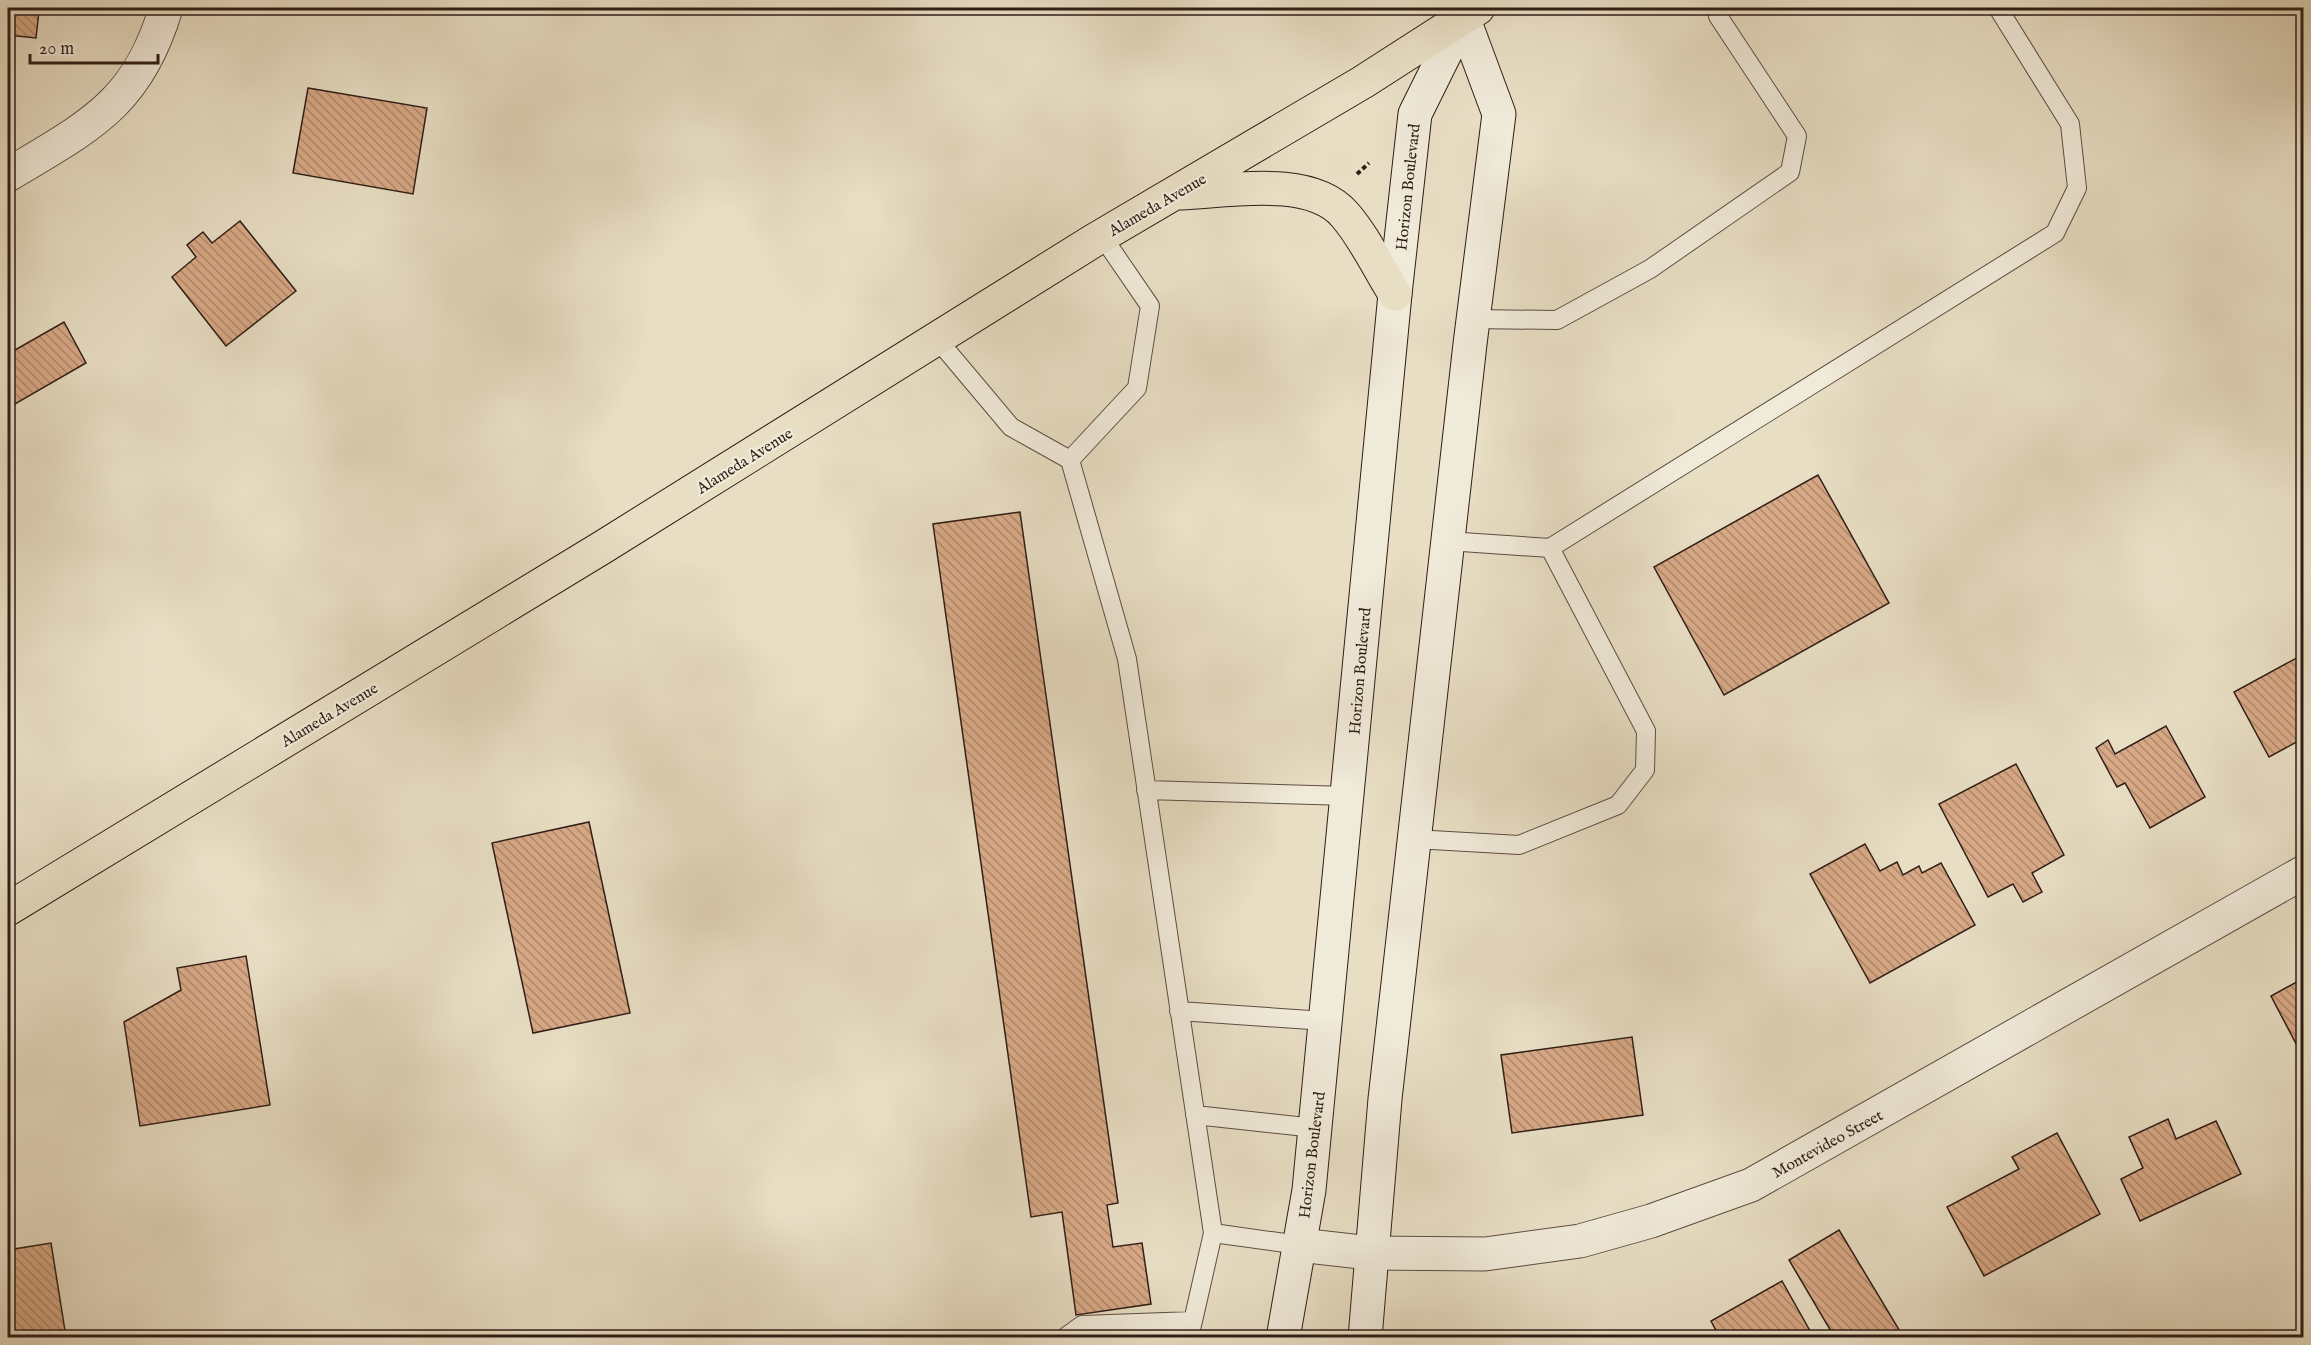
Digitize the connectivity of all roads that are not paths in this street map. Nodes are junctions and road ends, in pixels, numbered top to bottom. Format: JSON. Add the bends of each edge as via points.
{"nodes":[{"id":1,"x":166,"y":8,"type":"edge"},
{"id":2,"x":1721,"y":8,"type":"edge"},
{"id":3,"x":1998,"y":8,"type":"edge"},
{"id":4,"x":1470,"y":12,"type":"edge"},
{"id":5,"x":8,"y":175,"type":"edge"},
{"id":6,"x":1176,"y":193,"type":"junction"},
{"id":7,"x":1102,"y":236,"type":"junction"},
{"id":8,"x":1395,"y":294,"type":"junction"},
{"id":9,"x":1472,"y":320,"type":"junction"},
{"id":10,"x":937,"y":339,"type":"junction"},
{"id":11,"x":1070,"y":460,"type":"junction"},
{"id":12,"x":1447,"y":541,"type":"junction"},
{"id":13,"x":1550,"y":548,"type":"junction"},
{"id":14,"x":1146,"y":790,"type":"junction"},
{"id":15,"x":1347,"y":796,"type":"junction"},
{"id":16,"x":1414,"y":838,"type":"junction"},
{"id":17,"x":2304,"y":872,"type":"edge"},
{"id":18,"x":8,"y":909,"type":"edge"},
{"id":19,"x":1179,"y":1011,"type":"junction"},
{"id":20,"x":1325,"y":1021,"type":"junction"},
{"id":21,"x":1195,"y":1115,"type":"junction"},
{"id":22,"x":1315,"y":1128,"type":"junction"},
{"id":23,"x":1213,"y":1233,"type":"junction"},
{"id":24,"x":1299,"y":1245,"type":"junction"},
{"id":25,"x":1370,"y":1253,"type":"junction"},
{"id":26,"x":1191,"y":1329,"type":"edge"},
{"id":27,"x":1064,"y":1338,"type":"edge"},
{"id":28,"x":1283,"y":1338,"type":"edge"},
{"id":29,"x":1365,"y":1338,"type":"edge"}],
"edges":[{"from":1,"to":5,"type":"main road","via":[[156,41],[133,82],[101,116]]},
{"from":2,"to":9,"type":"lane","via":[[1718,16],[1797,136],[1790,172],[1650,270],[1557,320]]},
{"from":3,"to":13,"type":"lane","via":[[2070,124],[2078,188],[2055,233]]},
{"from":4,"to":6,"type":"main road","name":"Alameda Avenue","via":[[1363,82]]},
{"from":4,"to":8,"type":"main road","name":"Horizon Boulevard","via":[[1415,114]]},
{"from":4,"to":9,"type":"main road","via":[[1499,114]]},
{"from":6,"to":7,"type":"main road","name":"Alameda Avenue"},
{"from":6,"to":8,"type":"main road","via":[[1281,189],[1319,194],[1345,214]]},
{"from":7,"to":10,"type":"main road","name":"Alameda Avenue"},
{"from":7,"to":11,"type":"lane","via":[[1150,306],[1137,388]]},
{"from":8,"to":15,"type":"main road","name":"Horizon Boulevard"},
{"from":9,"to":12,"type":"main road"},
{"from":10,"to":11,"type":"lane","via":[[1011,427]]},
{"from":10,"to":18,"type":"main road","name":"Alameda Avenue"},
{"from":11,"to":14,"type":"lane","via":[[1127,659]]},
{"from":12,"to":13,"type":"lane"},
{"from":12,"to":16,"type":"main road"},
{"from":13,"to":16,"type":"lane","via":[[1646,731],[1645,770],[1618,806],[1519,845]]},
{"from":14,"to":15,"type":"lane"},
{"from":14,"to":19,"type":"lane"},
{"from":15,"to":20,"type":"main road","name":"Horizon Boulevard"},
{"from":16,"to":25,"type":"main road"},
{"from":17,"to":25,"type":"main road","name":"Montevideo Street","via":[[1751,1185],[1651,1221],[1580,1241],[1485,1254]]},
{"from":19,"to":20,"type":"lane"},
{"from":19,"to":21,"type":"lane"},
{"from":20,"to":22,"type":"main road","name":"Horizon Boulevard"},
{"from":21,"to":22,"type":"lane"},
{"from":21,"to":23,"type":"lane"},
{"from":22,"to":24,"type":"main road","name":"Horizon Boulevard"},
{"from":23,"to":24,"type":"lane"},
{"from":23,"to":26,"type":"lane"},
{"from":24,"to":25,"type":"main road","name":"Montevideo Street"},
{"from":24,"to":28,"type":"main road","name":"Horizon Boulevard"},
{"from":25,"to":29,"type":"main road"},
{"from":26,"to":27,"type":"lane","via":[[1082,1325]]}]}
